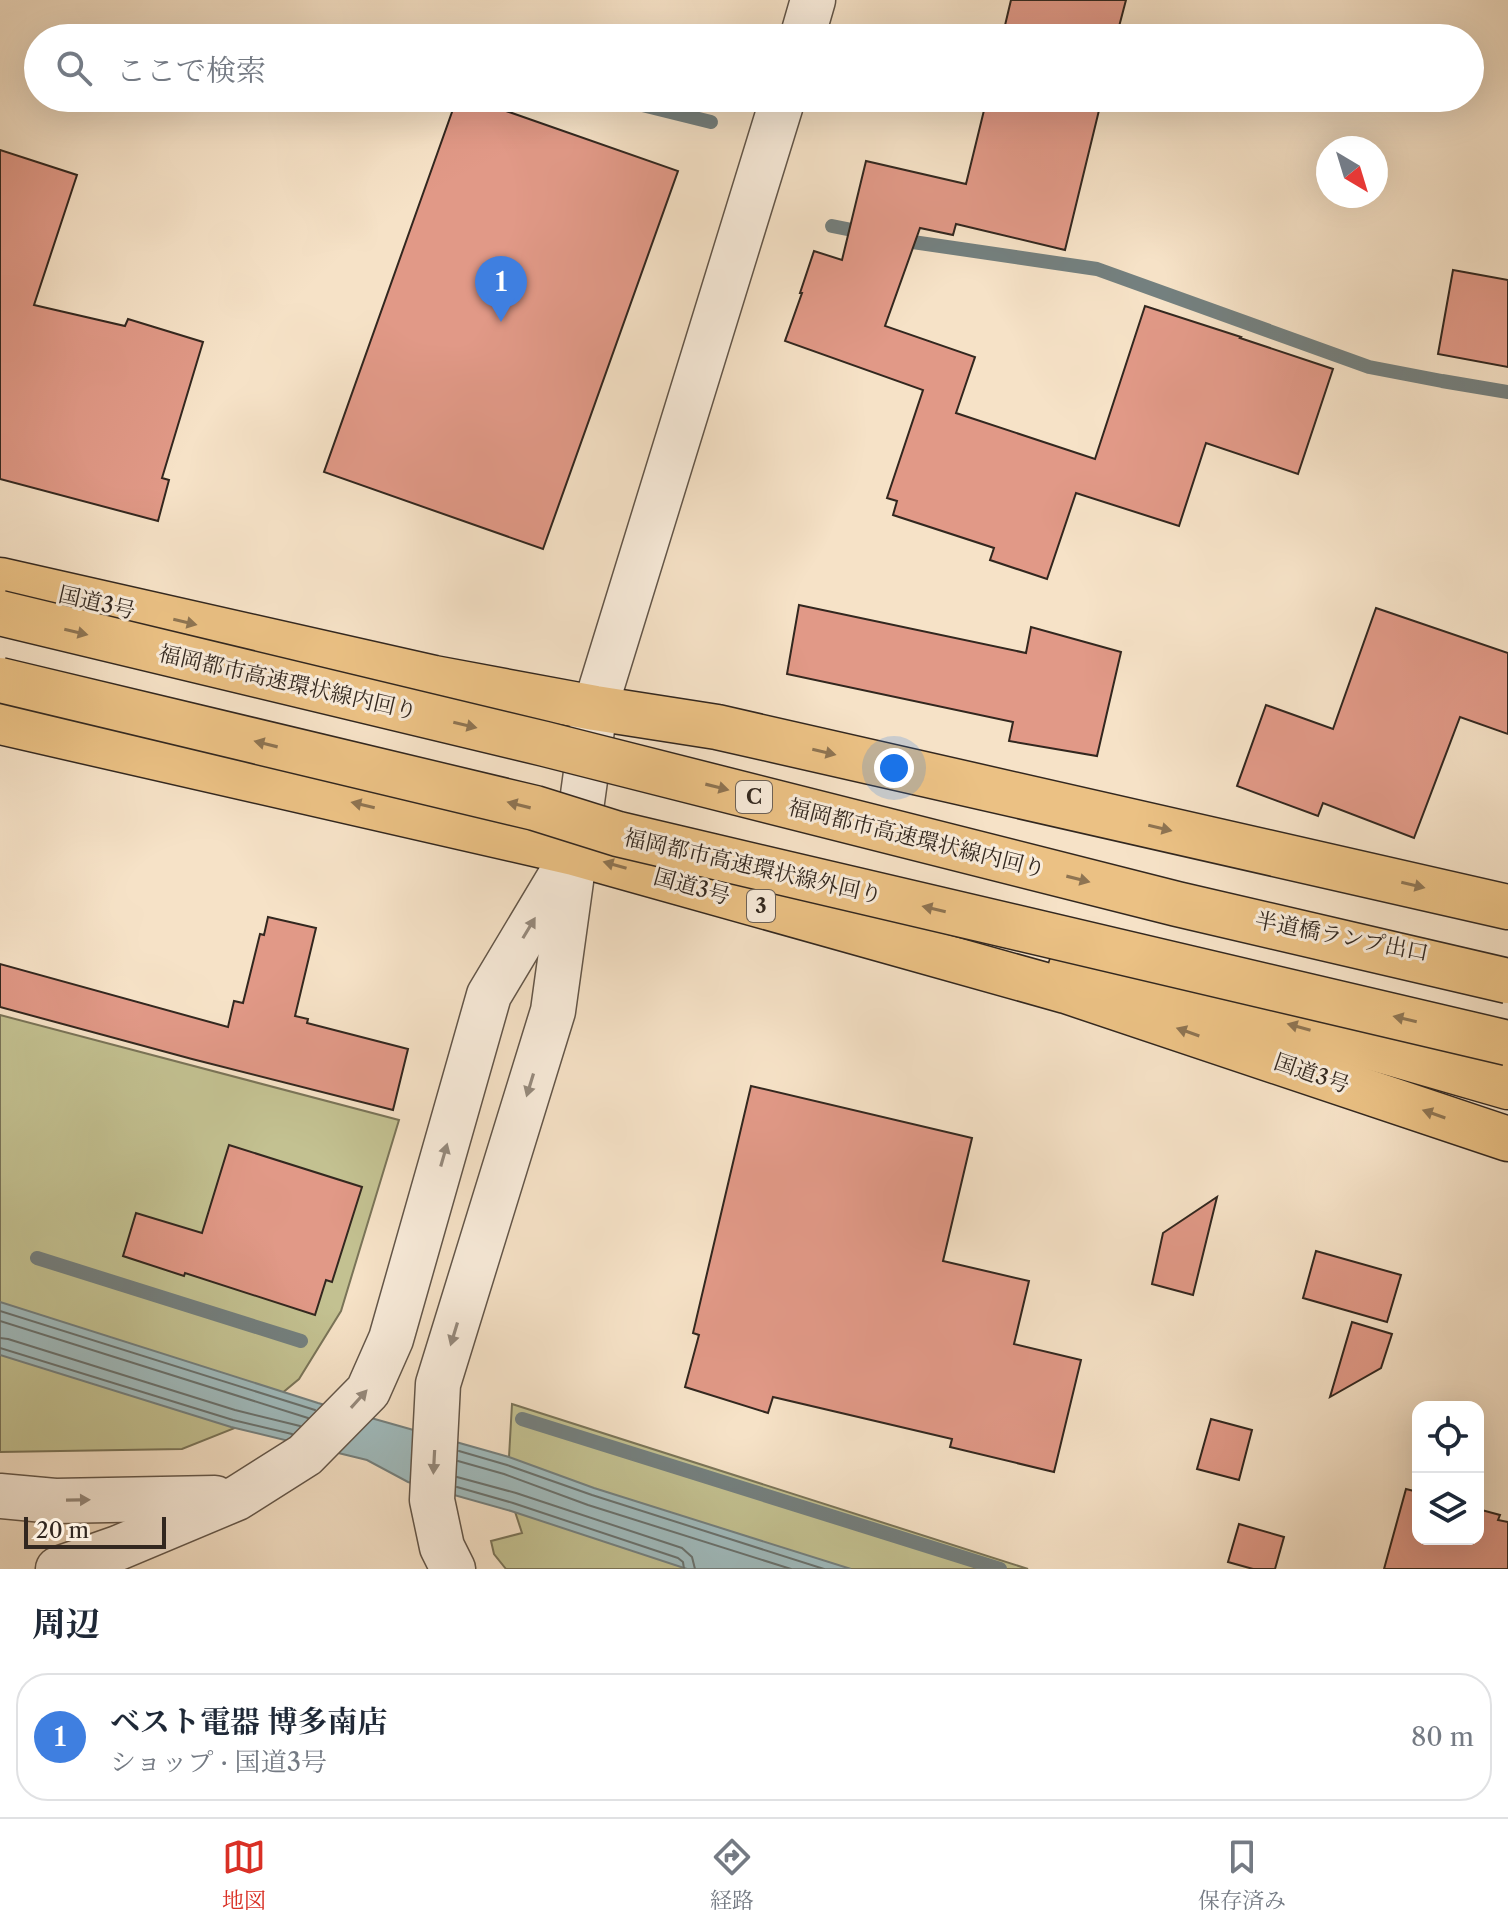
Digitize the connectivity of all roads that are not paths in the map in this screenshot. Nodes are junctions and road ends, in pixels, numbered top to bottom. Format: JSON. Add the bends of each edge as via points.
{"nodes":[{"id":1,"x":813,"y":0,"type":"edge"},
{"id":2,"x":806,"y":24,"type":"edge"},
{"id":3,"x":779,"y":112,"type":"edge"},
{"id":4,"x":0,"y":580,"type":"edge"},
{"id":5,"x":0,"y":613,"type":"edge"},
{"id":6,"x":0,"y":680,"type":"edge"},
{"id":7,"x":595,"y":708,"type":"junction"},
{"id":8,"x":0,"y":722,"type":"edge"},
{"id":9,"x":618,"y":834,"type":"junction"},
{"id":10,"x":574,"y":853,"type":"junction"},
{"id":11,"x":1177,"y":904,"type":"junction"},
{"id":12,"x":1508,"y":907,"type":"edge"},
{"id":13,"x":1508,"y":968,"type":"edge"},
{"id":14,"x":1508,"y":981,"type":"edge"},
{"id":15,"x":1508,"y":1043,"type":"edge"},
{"id":16,"x":1508,"y":1087,"type":"edge"},
{"id":17,"x":1508,"y":1139,"type":"edge"},
{"id":18,"x":0,"y":1496,"type":"edge"},
{"id":19,"x":237,"y":1498,"type":"junction"},
{"id":20,"x":58,"y":1569,"type":"edge"},
{"id":21,"x":453,"y":1569,"type":"edge"}],
"edges":[{"from":1,"to":2,"type":"street"},
{"from":3,"to":7,"type":"street"},
{"from":4,"to":7,"type":"highway","name":"国道3号","one_way":true,"via":[[434,678]]},
{"from":5,"to":11,"type":"highway","name":"福岡都市高速環状線内回り","number":"C","one_way":true,"bridge":true},
{"from":9,"to":6,"type":"highway","name":"福岡都市高速環状線外回り","one_way":true,"bridge":true,"via":[[535,808]]},
{"from":7,"to":10,"type":"street"},
{"from":7,"to":12,"type":"highway","name":"国道3号","one_way":true,"via":[[717,727]]},
{"from":10,"to":8,"type":"highway","name":"国道3号","number":"3","one_way":true},
{"from":15,"to":9,"type":"highway","name":"福岡都市高速環状線外回り","one_way":true,"bridge":true},
{"from":16,"to":9,"type":"highway","one_way":true,"bridge":true,"via":[[1154,985],[895,929]]},
{"from":17,"to":10,"type":"highway","name":"国道3号","number":"3","one_way":true,"via":[[1066,991]]},
{"from":19,"to":10,"type":"street","one_way":true,"via":[[305,1455],[368,1391],[391,1339],[489,995]]},
{"from":10,"to":21,"type":"street","one_way":true,"via":[[553,1011],[438,1384],[432,1500],[442,1547]]},
{"from":11,"to":13,"type":"highway","name":"半道橋ランプ出口","bridge":true},
{"from":11,"to":14,"type":"highway","name":"福岡都市高速環状線内回り","number":"C","bridge":true},
{"from":18,"to":19,"type":"street","one_way":true,"via":[[55,1501]]},
{"from":19,"to":20,"type":"street"}]}
